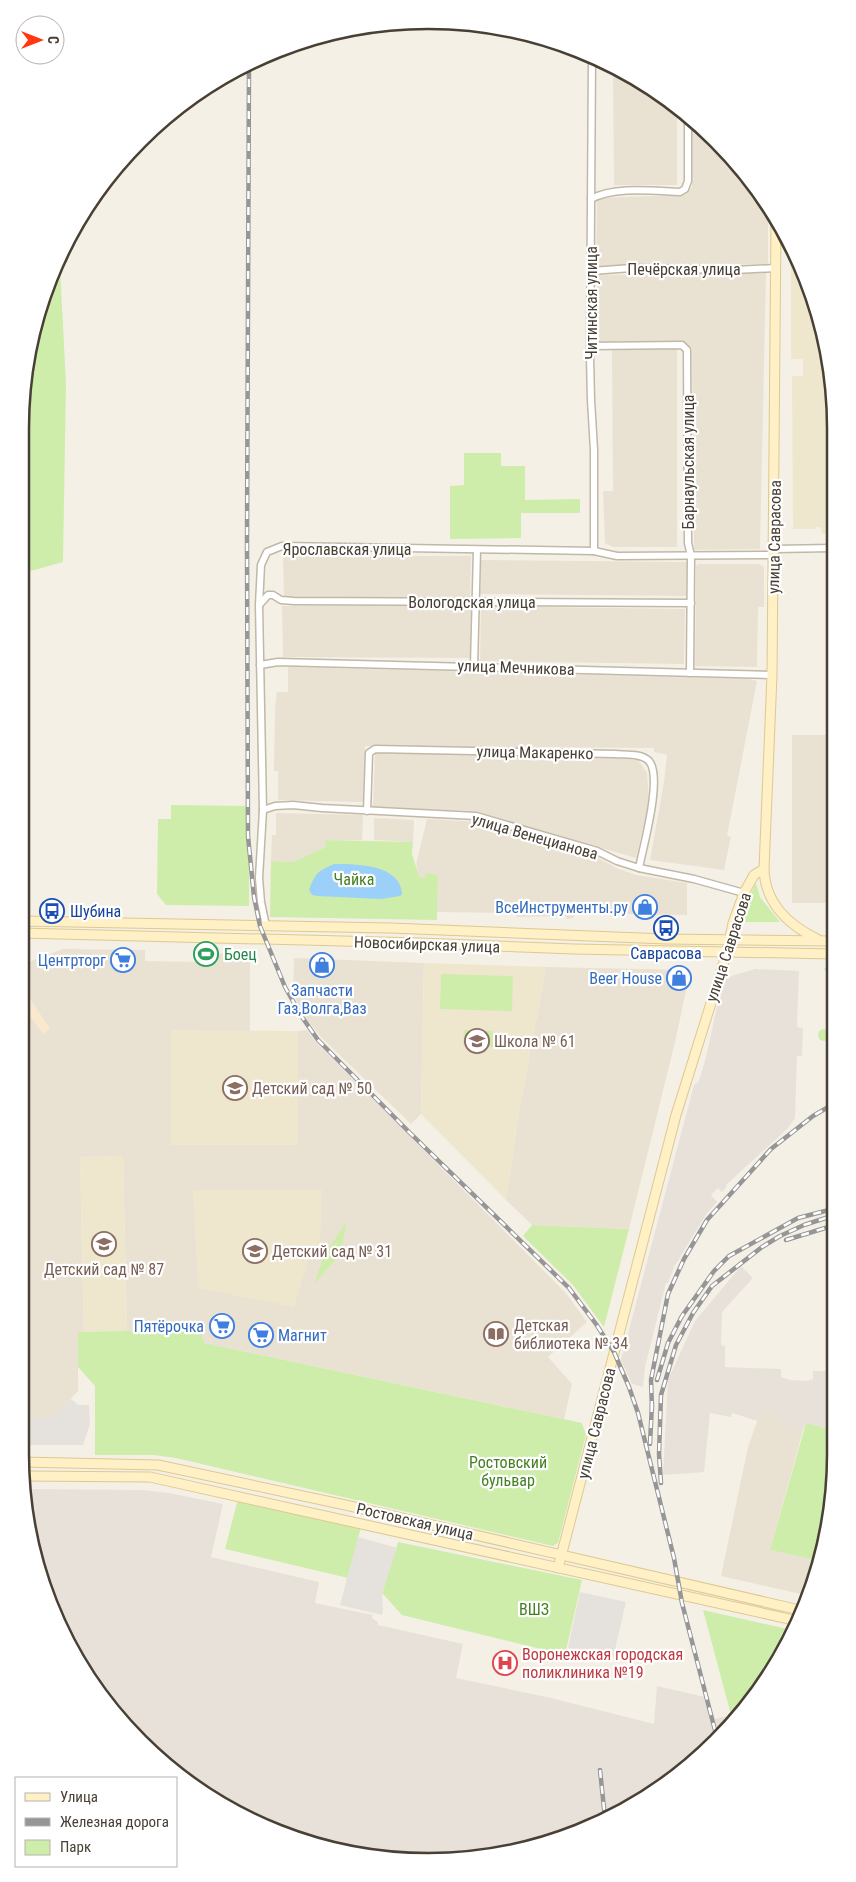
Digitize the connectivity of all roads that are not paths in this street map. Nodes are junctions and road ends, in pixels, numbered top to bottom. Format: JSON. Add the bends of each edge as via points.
{"nodes":[{"id":1,"x":592,"y":64,"type":"edge"},
{"id":2,"x":688,"y":125,"type":"edge"},
{"id":3,"x":591,"y":199,"type":"junction"},
{"id":4,"x":777,"y":233,"type":"edge"},
{"id":5,"x":776,"y":268,"type":"junction"},
{"id":6,"x":591,"y":271,"type":"junction"},
{"id":7,"x":590,"y":346,"type":"junction"},
{"id":8,"x":827,"y":548,"type":"edge"},
{"id":9,"x":477,"y":550,"type":"junction"},
{"id":10,"x":594,"y":551,"type":"junction"},
{"id":11,"x":774,"y":552,"type":"junction"},
{"id":12,"x":691,"y":556,"type":"junction"},
{"id":13,"x":476,"y":602,"type":"junction"},
{"id":14,"x":691,"y":603,"type":"junction"},
{"id":15,"x":259,"y":605,"type":"junction"},
{"id":16,"x":260,"y":665,"type":"junction"},
{"id":17,"x":474,"y":666,"type":"junction"},
{"id":18,"x":690,"y":673,"type":"junction"},
{"id":19,"x":772,"y":675,"type":"junction"},
{"id":20,"x":263,"y":810,"type":"junction"},
{"id":21,"x":367,"y":811,"type":"junction"},
{"id":22,"x":639,"y":868,"type":"junction"},
{"id":23,"x":764,"y":869,"type":"junction"},
{"id":24,"x":744,"y":893,"type":"junction"},
{"id":25,"x":29,"y":920,"type":"edge"},
{"id":26,"x":266,"y":926,"type":"junction"},
{"id":27,"x":29,"y":934,"type":"edge"},
{"id":28,"x":729,"y":940,"type":"junction"},
{"id":29,"x":819,"y":940,"type":"junction"},
{"id":30,"x":827,"y":941,"type":"edge"},
{"id":31,"x":727,"y":952,"type":"junction"},
{"id":32,"x":827,"y":954,"type":"edge"},
{"id":33,"x":29,"y":1462,"type":"edge"},
{"id":34,"x":151,"y":1464,"type":"junction"},
{"id":35,"x":30,"y":1476,"type":"edge"},
{"id":36,"x":150,"y":1477,"type":"junction"},
{"id":37,"x":562,"y":1555,"type":"junction"},
{"id":38,"x":558,"y":1568,"type":"junction"},
{"id":39,"x":796,"y":1609,"type":"edge"},
{"id":40,"x":791,"y":1620,"type":"edge"}],
"edges":[{"from":1,"to":3,"type":"street","name":"Читинская улица"},
{"from":2,"to":3,"type":"street","via":[[688,181],[685,189],[680,192],[639,190],[606,193]]},
{"from":3,"to":6,"type":"street","name":"Читинская улица"},
{"from":4,"to":5,"type":"street","name":"улица Саврасова"},
{"from":5,"to":6,"type":"street","name":"Печёрская улица"},
{"from":5,"to":11,"type":"street","name":"улица Саврасова"},
{"from":6,"to":7,"type":"street","name":"Читинская улица"},
{"from":7,"to":10,"type":"street","name":"Читинская улица"},
{"from":7,"to":12,"type":"street","name":"Барнаульская улица","via":[[682,345],[688,350],[688,543]]},
{"from":8,"to":11,"type":"street","name":"Ярославская улица"},
{"from":9,"to":10,"type":"street","name":"Ярославская улица"},
{"from":9,"to":13,"type":"street"},
{"from":9,"to":15,"type":"street","name":"Ярославская улица","via":[[282,546],[267,552],[261,565]]},
{"from":10,"to":12,"type":"street","name":"Ярославская улица","via":[[617,556]]},
{"from":11,"to":12,"type":"street","name":"Ярославская улица"},
{"from":11,"to":19,"type":"street","name":"улица Саврасова"},
{"from":12,"to":14,"type":"street","name":"Барнаульская улица"},
{"from":13,"to":14,"type":"street","name":"Вологодская улица"},
{"from":13,"to":15,"type":"street","name":"Вологодская улица","via":[[294,601],[268,595]]},
{"from":13,"to":17,"type":"street"},
{"from":14,"to":18,"type":"street","name":"Барнаульская улица"},
{"from":15,"to":16,"type":"street","name":"Ярославская улица"},
{"from":16,"to":17,"type":"street","name":"улица Мечникова","via":[[278,662]]},
{"from":16,"to":20,"type":"street","name":"Ярославская улица"},
{"from":17,"to":18,"type":"street","name":"улица Мечникова"},
{"from":18,"to":19,"type":"street","name":"улица Мечникова"},
{"from":19,"to":23,"type":"street","name":"улица Саврасова"},
{"from":20,"to":21,"type":"street","name":"улица Венецианова","via":[[293,805]]},
{"from":20,"to":26,"type":"street","name":"Ярославская улица","via":[[259,878]]},
{"from":21,"to":22,"type":"street","name":"улица Венецианова","via":[[476,816],[597,851]]},
{"from":21,"to":22,"type":"street","name":"улица Макаренко","via":[[369,753],[375,749],[642,756],[650,762],[653,772],[653,801]]},
{"from":22,"to":24,"type":"street","name":"улица Венецианова"},
{"from":23,"to":24,"type":"street","name":"улица Саврасова","via":[[754,875]]},
{"from":23,"to":29,"type":"street","via":[[764,882],[780,913],[794,926]]},
{"from":24,"to":28,"type":"street","name":"улица Саврасова"},
{"from":25,"to":26,"type":"street","name":"Новосибирская улица"},
{"from":26,"to":28,"type":"street","name":"Новосибирская улица"},
{"from":27,"to":31,"type":"street","name":"Новосибирская улица"},
{"from":28,"to":29,"type":"street","name":"Новосибирская улица"},
{"from":28,"to":31,"type":"street","name":"улица Саврасова"},
{"from":29,"to":30,"type":"street","name":"Новосибирская улица"},
{"from":31,"to":32,"type":"street","name":"Новосибирская улица"},
{"from":31,"to":37,"type":"street","name":"улица Саврасова","via":[[674,1124]]},
{"from":33,"to":34,"type":"street","name":"Ростовская улица"},
{"from":34,"to":36,"type":"street"},
{"from":34,"to":37,"type":"street","name":"Ростовская улица"},
{"from":35,"to":36,"type":"street","name":"Ростовская улица"},
{"from":36,"to":38,"type":"street","name":"Ростовская улица"},
{"from":37,"to":38,"type":"street","name":"улица Саврасова"},
{"from":37,"to":39,"type":"street","name":"Ростовская улица"},
{"from":38,"to":40,"type":"street","name":"Ростовская улица"}]}
